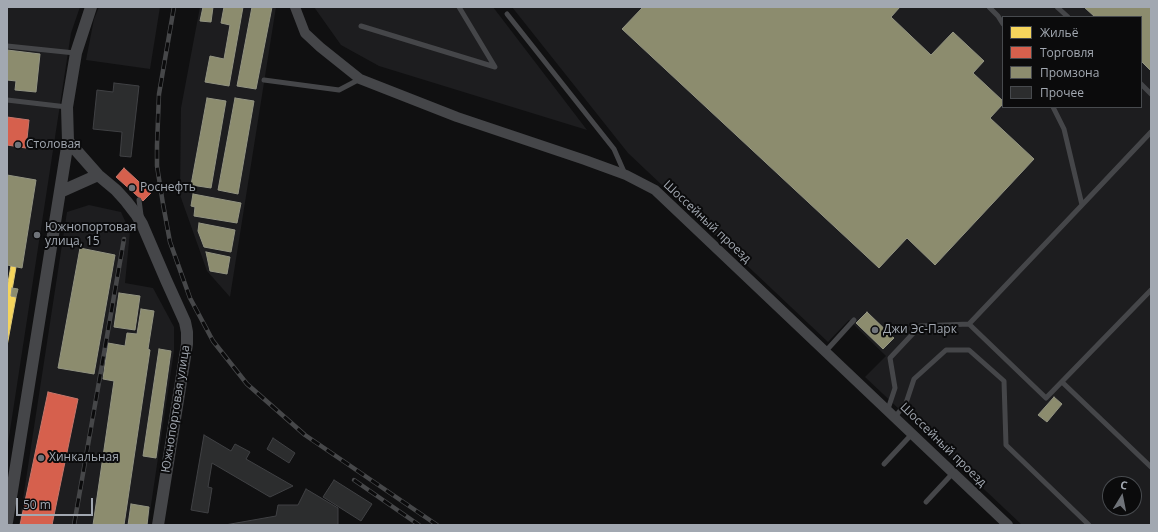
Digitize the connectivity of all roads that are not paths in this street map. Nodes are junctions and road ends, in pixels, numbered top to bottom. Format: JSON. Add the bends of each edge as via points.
{"nodes":[{"id":1,"x":90,"y":7,"type":"edge"},
{"id":2,"x":295,"y":7,"type":"edge"},
{"id":3,"x":459,"y":7,"type":"edge"},
{"id":4,"x":988,"y":7,"type":"edge"},
{"id":5,"x":1058,"y":7,"type":"edge"},
{"id":6,"x":507,"y":14,"type":"dead end"},
{"id":7,"x":1067,"y":16,"type":"edge"},
{"id":8,"x":1002,"y":22,"type":"edge"},
{"id":9,"x":361,"y":26,"type":"dead end"},
{"id":10,"x":7,"y":46,"type":"edge"},
{"id":11,"x":76,"y":53,"type":"junction"},
{"id":12,"x":360,"y":79,"type":"junction"},
{"id":13,"x":264,"y":80,"type":"dead end"},
{"id":14,"x":1142,"y":85,"type":"edge"},
{"id":15,"x":1151,"y":94,"type":"edge"},
{"id":16,"x":7,"y":100,"type":"edge"},
{"id":17,"x":67,"y":107,"type":"junction"},
{"id":18,"x":1054,"y":108,"type":"edge"},
{"id":19,"x":1150,"y":136,"type":"edge"},
{"id":20,"x":68,"y":141,"type":"junction"},
{"id":21,"x":98,"y":175,"type":"junction"},
{"id":22,"x":626,"y":175,"type":"junction"},
{"id":23,"x":60,"y":192,"type":"junction"},
{"id":24,"x":139,"y":200,"type":"dead end"},
{"id":25,"x":1082,"y":205,"type":"junction"},
{"id":26,"x":142,"y":224,"type":"junction"},
{"id":27,"x":1151,"y":290,"type":"edge"},
{"id":28,"x":854,"y":320,"type":"dead end"},
{"id":29,"x":969,"y":324,"type":"junction"},
{"id":30,"x":825,"y":352,"type":"junction"},
{"id":31,"x":1062,"y":382,"type":"junction"},
{"id":32,"x":886,"y":409,"type":"junction"},
{"id":33,"x":895,"y":417,"type":"junction"},
{"id":34,"x":912,"y":434,"type":"junction"},
{"id":35,"x":884,"y":464,"type":"dead end"},
{"id":36,"x":1151,"y":467,"type":"edge"},
{"id":37,"x":953,"y":473,"type":"junction"},
{"id":38,"x":926,"y":502,"type":"dead end"},
{"id":39,"x":7,"y":522,"type":"edge"},
{"id":40,"x":158,"y":525,"type":"edge"},
{"id":41,"x":1008,"y":525,"type":"edge"},
{"id":42,"x":1089,"y":525,"type":"edge"}],
"edges":[{"from":1,"to":11,"type":"street"},
{"from":2,"to":12,"type":"street","name":"Шоссейный проезд","via":[[305,33]]},
{"from":3,"to":9,"type":"lane","via":[[495,66]]},
{"from":4,"to":8,"type":"lane"},
{"from":5,"to":7,"type":"lane"},
{"from":6,"to":22,"type":"lane","via":[[614,149]]},
{"from":10,"to":11,"type":"lane"},
{"from":11,"to":17,"type":"street"},
{"from":12,"to":13,"type":"lane","via":[[339,90]]},
{"from":12,"to":22,"type":"street","name":"Шоссейный проезд","via":[[457,117]]},
{"from":14,"to":15,"type":"lane"},
{"from":16,"to":17,"type":"lane"},
{"from":17,"to":20,"type":"street"},
{"from":18,"to":25,"type":"lane","via":[[1064,129]]},
{"from":19,"to":25,"type":"lane"},
{"from":20,"to":21,"type":"street","name":"Южнопортовая улица"},
{"from":20,"to":23,"type":"street"},
{"from":21,"to":23,"type":"street"},
{"from":21,"to":26,"type":"street","name":"Южнопортовая улица","via":[[126,201]]},
{"from":22,"to":30,"type":"street","name":"Шоссейный проезд","via":[[655,190]]},
{"from":23,"to":39,"type":"street"},
{"from":24,"to":26,"type":"lane"},
{"from":25,"to":29,"type":"lane"},
{"from":26,"to":40,"type":"street","name":"Южнопортовая улица","via":[[186,322],[187,332]]},
{"from":27,"to":31,"type":"lane"},
{"from":28,"to":30,"type":"lane"},
{"from":29,"to":31,"type":"lane","via":[[1046,398]]},
{"from":29,"to":32,"type":"lane","via":[[920,326],[890,358],[895,388]]},
{"from":30,"to":32,"type":"street","name":"Шоссейный проезд"},
{"from":31,"to":36,"type":"lane"},
{"from":32,"to":33,"type":"street","name":"Шоссейный проезд"},
{"from":33,"to":34,"type":"street","name":"Шоссейный проезд"},
{"from":33,"to":42,"type":"lane","via":[[906,403],[914,379],[946,350],[969,350],[1004,381],[1006,445]]},
{"from":34,"to":35,"type":"lane"},
{"from":34,"to":37,"type":"street","name":"Шоссейный проезд"},
{"from":37,"to":38,"type":"lane"},
{"from":37,"to":41,"type":"street","name":"Шоссейный проезд"}]}
